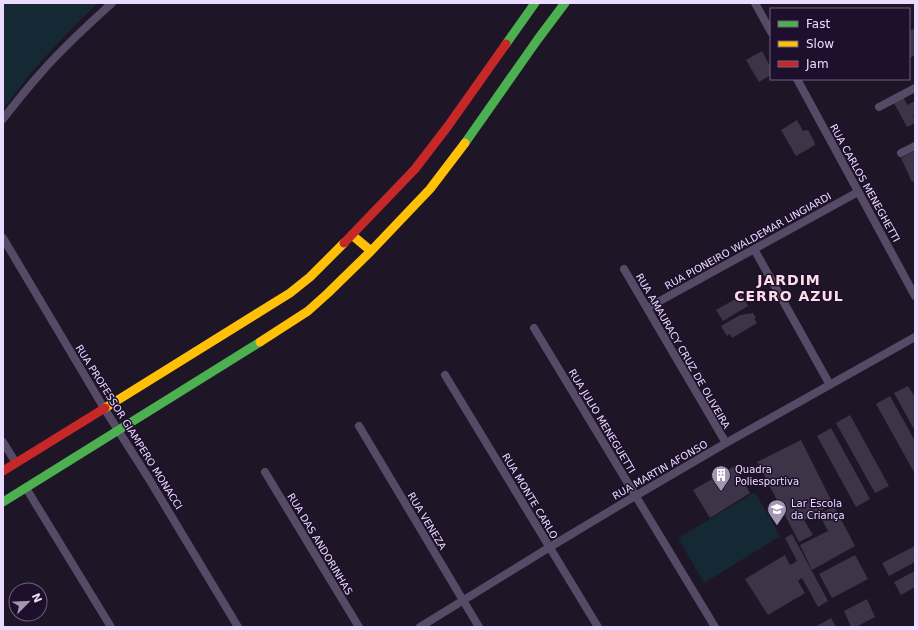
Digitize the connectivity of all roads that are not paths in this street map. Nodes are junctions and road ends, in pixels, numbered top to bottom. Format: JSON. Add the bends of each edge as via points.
{"nodes":[{"id":1,"x":112,"y":3,"type":"edge"},
{"id":2,"x":535,"y":3,"type":"edge"},
{"id":3,"x":565,"y":3,"type":"edge"},
{"id":4,"x":755,"y":3,"type":"edge"},
{"id":5,"x":770,"y":30,"type":"edge"},
{"id":6,"x":798,"y":80,"type":"edge"},
{"id":7,"x":915,"y":88,"type":"edge"},
{"id":8,"x":879,"y":107,"type":"dead end"},
{"id":9,"x":3,"y":119,"type":"edge"},
{"id":10,"x":915,"y":146,"type":"edge"},
{"id":11,"x":901,"y":153,"type":"dead end"},
{"id":12,"x":858,"y":192,"type":"junction"},
{"id":13,"x":352,"y":235,"type":"junction"},
{"id":14,"x":3,"y":238,"type":"edge"},
{"id":15,"x":754,"y":249,"type":"junction"},
{"id":16,"x":371,"y":251,"type":"junction"},
{"id":17,"x":624,"y":269,"type":"dead end"},
{"id":18,"x":915,"y":296,"type":"edge"},
{"id":19,"x":646,"y":308,"type":"junction"},
{"id":20,"x":534,"y":328,"type":"dead end"},
{"id":21,"x":915,"y":337,"type":"edge"},
{"id":22,"x":445,"y":375,"type":"dead end"},
{"id":23,"x":830,"y":384,"type":"junction"},
{"id":24,"x":104,"y":408,"type":"junction"},
{"id":25,"x":359,"y":426,"type":"dead end"},
{"id":26,"x":118,"y":430,"type":"junction"},
{"id":27,"x":3,"y":442,"type":"edge"},
{"id":28,"x":726,"y":444,"type":"junction"},
{"id":29,"x":16,"y":463,"type":"junction"},
{"id":30,"x":3,"y":470,"type":"edge"},
{"id":31,"x":265,"y":472,"type":"dead end"},
{"id":32,"x":26,"y":488,"type":"junction"},
{"id":33,"x":636,"y":496,"type":"junction"},
{"id":34,"x":3,"y":502,"type":"edge"},
{"id":35,"x":550,"y":547,"type":"junction"},
{"id":36,"x":463,"y":601,"type":"junction"},
{"id":37,"x":111,"y":627,"type":"edge"},
{"id":38,"x":238,"y":627,"type":"edge"},
{"id":39,"x":359,"y":627,"type":"edge"},
{"id":40,"x":420,"y":627,"type":"edge"},
{"id":41,"x":479,"y":627,"type":"edge"},
{"id":42,"x":598,"y":627,"type":"edge"},
{"id":43,"x":715,"y":627,"type":"edge"}],
"edges":[{"from":1,"to":9,"type":"street","via":[[54,59]]},
{"from":2,"to":13,"type":"main road","via":[[419,163]]},
{"from":3,"to":16,"type":"main road","via":[[430,189]]},
{"from":4,"to":5,"type":"street"},
{"from":6,"to":12,"type":"street","name":"RUA CARLOS MENEGHETTI"},
{"from":7,"to":8,"type":"street"},
{"from":10,"to":11,"type":"street"},
{"from":12,"to":15,"type":"street","name":"RUA PIONEIRO WALDEMAR LINGIARDI"},
{"from":12,"to":18,"type":"street","name":"RUA CARLOS MENEGHETTI"},
{"from":13,"to":16,"type":"main road"},
{"from":13,"to":24,"type":"main road","via":[[290,293]]},
{"from":14,"to":24,"type":"street","name":"RUA PROFESSOR GIAMPERO MONACCI"},
{"from":15,"to":19,"type":"street","name":"RUA PIONEIRO WALDEMAR LINGIARDI"},
{"from":15,"to":23,"type":"street"},
{"from":16,"to":26,"type":"main road","via":[[308,311]]},
{"from":17,"to":19,"type":"street","name":"RUA AMAURACY CRUZ DE OLIVEIRA"},
{"from":19,"to":28,"type":"street","name":"RUA AMAURACY CRUZ DE OLIVEIRA"},
{"from":20,"to":33,"type":"street","name":"RUA JULIO MENEGUETTI"},
{"from":21,"to":23,"type":"street","name":"RUA MARTIN AFONSO"},
{"from":22,"to":35,"type":"street","name":"RUA MONTE CARLO"},
{"from":23,"to":28,"type":"street","name":"RUA MARTIN AFONSO"},
{"from":24,"to":26,"type":"street","name":"RUA PROFESSOR GIAMPERO MONACCI"},
{"from":24,"to":29,"type":"main road"},
{"from":25,"to":36,"type":"street","name":"RUA VENEZA"},
{"from":26,"to":32,"type":"main road"},
{"from":26,"to":38,"type":"street","name":"RUA PROFESSOR GIAMPERO MONACCI"},
{"from":27,"to":29,"type":"street"},
{"from":28,"to":33,"type":"street","name":"RUA MARTIN AFONSO"},
{"from":29,"to":30,"type":"main road"},
{"from":31,"to":39,"type":"street","name":"RUA DAS ANDORINHAS"},
{"from":32,"to":34,"type":"main road"},
{"from":32,"to":37,"type":"street"},
{"from":33,"to":35,"type":"street","name":"RUA MARTIN AFONSO"},
{"from":33,"to":43,"type":"street","name":"RUA JULIO MENEGUETTI"},
{"from":35,"to":36,"type":"street","name":"RUA MARTIN AFONSO"},
{"from":35,"to":42,"type":"street","name":"RUA MONTE CARLO"},
{"from":36,"to":40,"type":"street","name":"RUA MARTIN AFONSO"},
{"from":36,"to":41,"type":"street","name":"RUA VENEZA"}]}
